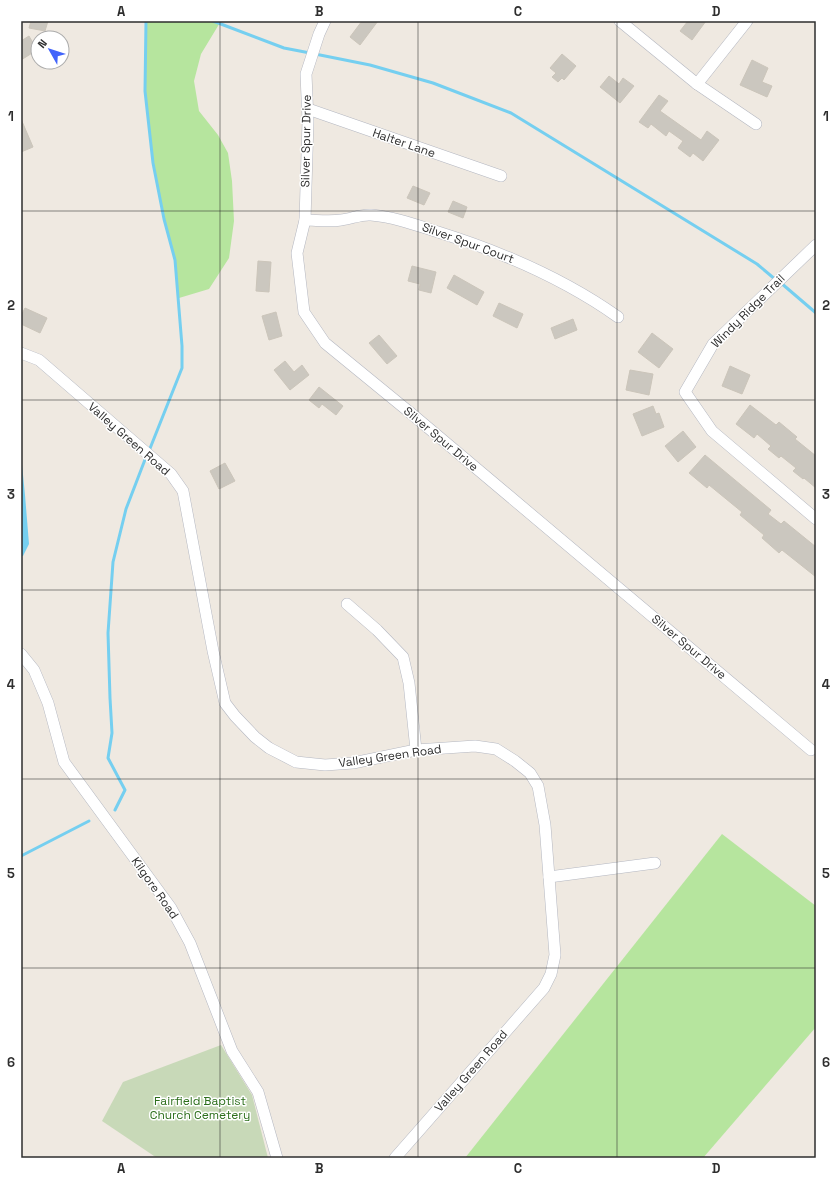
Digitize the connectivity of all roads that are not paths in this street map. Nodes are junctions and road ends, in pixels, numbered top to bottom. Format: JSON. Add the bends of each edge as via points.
{"nodes":[{"id":1,"x":325,"y":21,"type":"edge"},
{"id":2,"x":620,"y":21,"type":"edge"},
{"id":3,"x":746,"y":21,"type":"edge"},
{"id":4,"x":697,"y":84,"type":"junction"},
{"id":5,"x":308,"y":109,"type":"junction"},
{"id":6,"x":756,"y":124,"type":"dead end"},
{"id":7,"x":501,"y":176,"type":"dead end"},
{"id":8,"x":305,"y":220,"type":"junction"},
{"id":9,"x":816,"y":245,"type":"edge"},
{"id":10,"x":618,"y":317,"type":"dead end"},
{"id":11,"x":21,"y":353,"type":"edge"},
{"id":12,"x":816,"y":519,"type":"edge"},
{"id":13,"x":347,"y":604,"type":"dead end"},
{"id":14,"x":21,"y":654,"type":"edge"},
{"id":15,"x":416,"y":750,"type":"junction"},
{"id":16,"x":811,"y":750,"type":"dead end"},
{"id":17,"x":655,"y":863,"type":"dead end"},
{"id":18,"x":549,"y":877,"type":"junction"},
{"id":19,"x":277,"y":1158,"type":"edge"},
{"id":20,"x":395,"y":1158,"type":"edge"}],
"edges":[{"from":1,"to":5,"type":"street","name":"Silver Spur Drive","via":[[306,74]]},
{"from":2,"to":4,"type":"street"},
{"from":3,"to":4,"type":"street"},
{"from":4,"to":6,"type":"street"},
{"from":5,"to":7,"type":"street","name":"Halter Lane"},
{"from":5,"to":8,"type":"street","name":"Silver Spur Drive"},
{"from":8,"to":10,"type":"street","name":"Silver Spur Court","via":[[340,220],[369,215],[398,219],[496,252],[553,277]]},
{"from":8,"to":16,"type":"street","name":"Silver Spur Drive","via":[[297,253],[304,312],[325,343]]},
{"from":9,"to":12,"type":"street","name":"Windy Ridge Trail","via":[[713,344],[685,392],[712,431]]},
{"from":11,"to":15,"type":"street","name":"Valley Green Road","via":[[39,360],[171,474],[183,491],[213,651],[225,703],[234,716],[269,748],[296,762],[325,765],[353,763]]},
{"from":13,"to":15,"type":"street","via":[[403,657],[409,684]]},
{"from":14,"to":19,"type":"street","name":"Kilgore Road","via":[[34,670],[48,703],[64,762],[171,908],[190,943],[232,1051],[258,1092]]},
{"from":15,"to":18,"type":"street","name":"Valley Green Road","via":[[475,746],[496,749],[530,773],[538,786],[545,826]]},
{"from":17,"to":18,"type":"street"},
{"from":18,"to":20,"type":"street","name":"Valley Green Road","via":[[555,955],[551,974],[544,988]]}]}
